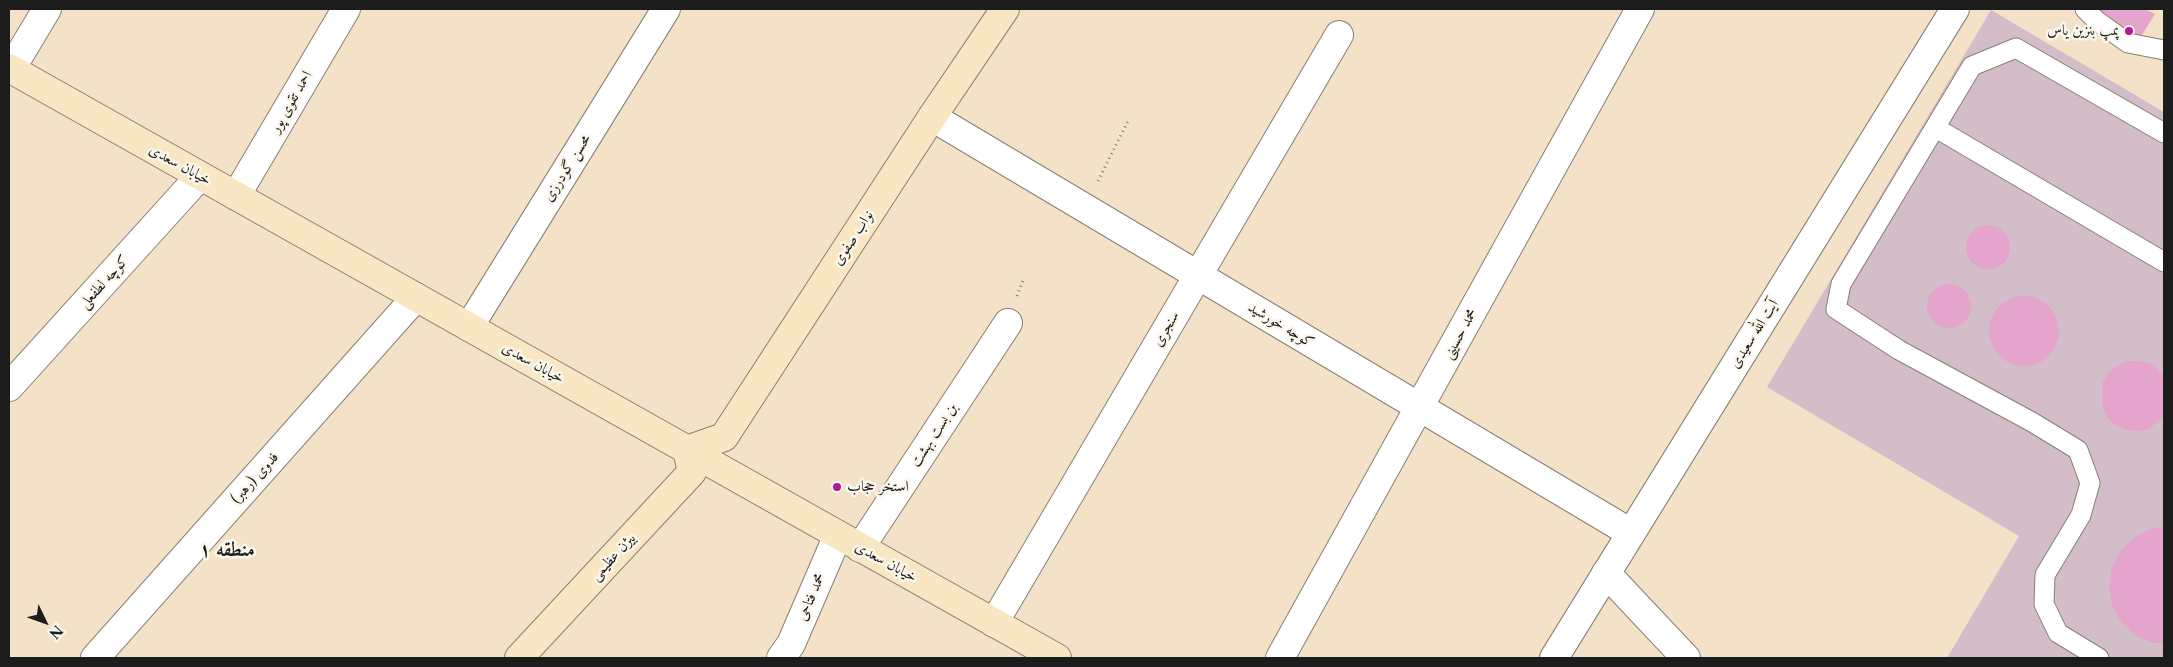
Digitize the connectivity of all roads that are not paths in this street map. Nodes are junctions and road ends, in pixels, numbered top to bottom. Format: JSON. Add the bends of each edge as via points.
{"nodes":[{"id":1,"x":47,"y":9,"type":"edge"},
{"id":2,"x":346,"y":9,"type":"edge"},
{"id":3,"x":666,"y":9,"type":"edge"},
{"id":4,"x":1006,"y":9,"type":"edge"},
{"id":5,"x":1640,"y":9,"type":"edge"},
{"id":6,"x":1955,"y":9,"type":"edge"},
{"id":7,"x":2085,"y":9,"type":"edge"},
{"id":8,"x":1339,"y":35,"type":"dead end"},
{"id":9,"x":2164,"y":50,"type":"edge"},
{"id":10,"x":10,"y":69,"type":"edge"},
{"id":11,"x":932,"y":117,"type":"junction"},
{"id":12,"x":1936,"y":128,"type":"junction"},
{"id":13,"x":2164,"y":133,"type":"edge"},
{"id":14,"x":200,"y":176,"type":"junction"},
{"id":15,"x":236,"y":196,"type":"junction"},
{"id":16,"x":2164,"y":262,"type":"edge"},
{"id":17,"x":1198,"y":276,"type":"junction"},
{"id":18,"x":416,"y":297,"type":"junction"},
{"id":19,"x":1008,"y":323,"type":"dead end"},
{"id":20,"x":468,"y":327,"type":"junction"},
{"id":21,"x":9,"y":387,"type":"edge"},
{"id":22,"x":1420,"y":408,"type":"junction"},
{"id":23,"x":688,"y":450,"type":"junction"},
{"id":24,"x":1631,"y":533,"type":"junction"},
{"id":25,"x":849,"y":541,"type":"junction"},
{"id":26,"x":1606,"y":573,"type":"junction"},
{"id":27,"x":994,"y":623,"type":"junction"},
{"id":28,"x":95,"y":658,"type":"edge"},
{"id":29,"x":519,"y":658,"type":"edge"},
{"id":30,"x":781,"y":658,"type":"edge"},
{"id":31,"x":1057,"y":658,"type":"edge"},
{"id":32,"x":1280,"y":658,"type":"edge"},
{"id":33,"x":1554,"y":658,"type":"edge"},
{"id":34,"x":1686,"y":658,"type":"edge"},
{"id":35,"x":2098,"y":658,"type":"edge"}],
"edges":[{"from":1,"to":10,"type":"street"},
{"from":2,"to":15,"type":"street","name":"احمد تقوی پور"},
{"from":3,"to":20,"type":"street","name":"محسن گودرزی"},
{"from":4,"to":11,"type":"main road","name":"نواب صفوی"},
{"from":5,"to":22,"type":"street","name":"محمد حسینی"},
{"from":6,"to":24,"type":"street","name":"آیت الله سعیدی"},
{"from":7,"to":9,"type":"lane","via":[[2128,43]]},
{"from":8,"to":17,"type":"street","name":"سنجری"},
{"from":10,"to":14,"type":"main road","name":"خیابان سعدی"},
{"from":11,"to":17,"type":"street","name":"کوچه خورشید"},
{"from":11,"to":23,"type":"main road","name":"نواب صفوی","via":[[724,437]]},
{"from":12,"to":13,"type":"lane","via":[[1972,66],[2016,48]]},
{"from":12,"to":16,"type":"lane"},
{"from":12,"to":35,"type":"lane","via":[[1841,284],[1836,309],[1899,350],[2078,450],[2090,483],[2081,515],[2044,575],[2044,604],[2058,632]]},
{"from":14,"to":15,"type":"main road","name":"خیابان سعدی"},
{"from":14,"to":21,"type":"street","name":"کوچه لطفعلی"},
{"from":15,"to":18,"type":"main road","name":"خیابان سعدی"},
{"from":17,"to":22,"type":"street","name":"کوچه خورشید"},
{"from":17,"to":27,"type":"street","name":"سنجری"},
{"from":18,"to":20,"type":"main road","name":"خیابان سعدی"},
{"from":18,"to":28,"type":"street","name":"فدوی (رهبر)"},
{"from":19,"to":25,"type":"street","name":"بن بست بهشت"},
{"from":20,"to":23,"type":"main road","name":"خیابان سعدی"},
{"from":22,"to":24,"type":"street","name":"کوچه خورشید"},
{"from":22,"to":32,"type":"street","name":"محمد حسینی"},
{"from":23,"to":25,"type":"main road","name":"خیابان سعدی"},
{"from":23,"to":29,"type":"main road","name":"بیژن عظیمی","via":[[692,472]]},
{"from":24,"to":26,"type":"street","name":"آیت الله سعیدی"},
{"from":25,"to":27,"type":"main road","name":"خیابان سعدی"},
{"from":25,"to":30,"type":"street","name":"محمد فتاحی"},
{"from":26,"to":33,"type":"street","name":"آیت الله سعیدی"},
{"from":26,"to":34,"type":"street"},
{"from":27,"to":31,"type":"main road","name":"خیابان سعدی"}]}
